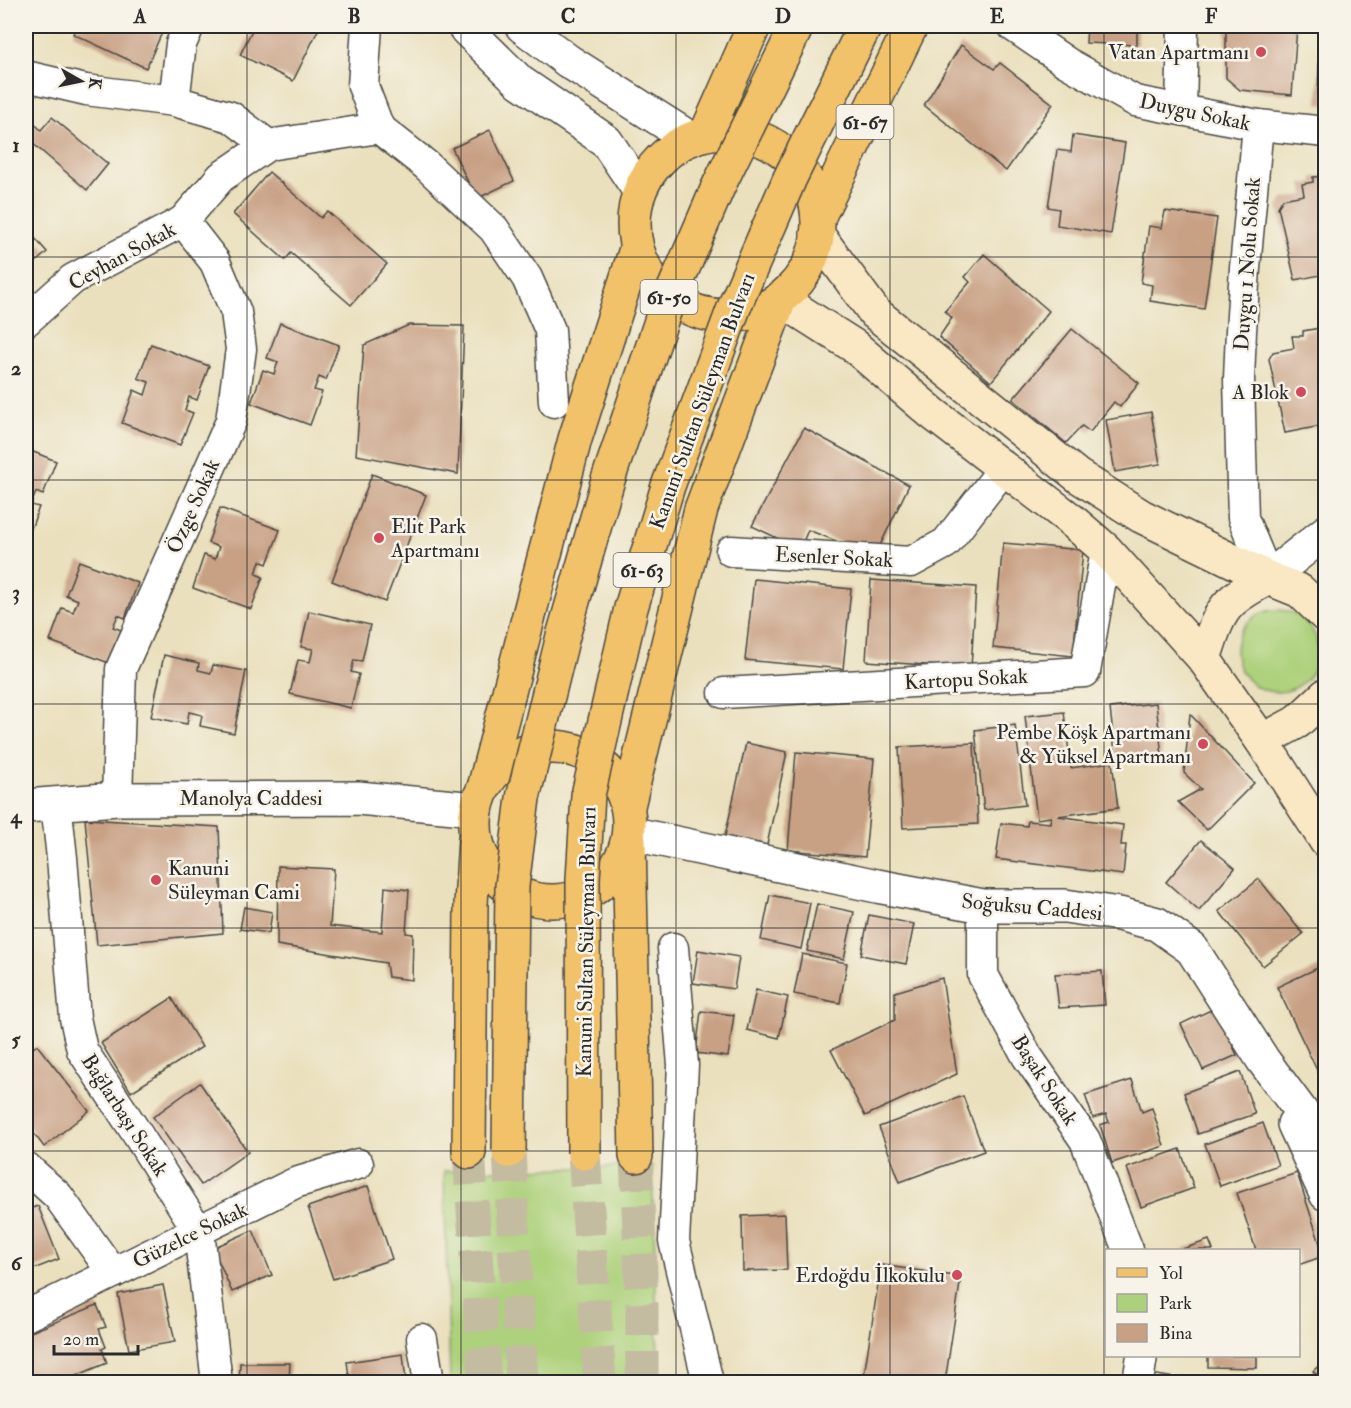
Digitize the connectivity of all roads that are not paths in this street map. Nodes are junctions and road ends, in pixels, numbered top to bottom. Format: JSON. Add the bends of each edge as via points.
{"nodes":[{"id":1,"x":189,"y":26,"type":"edge"},
{"id":2,"x":464,"y":26,"type":"edge"},
{"id":3,"x":522,"y":26,"type":"edge"},
{"id":4,"x":754,"y":26,"type":"edge"},
{"id":5,"x":796,"y":26,"type":"edge"},
{"id":6,"x":865,"y":26,"type":"edge"},
{"id":7,"x":911,"y":26,"type":"edge"},
{"id":8,"x":1013,"y":26,"type":"edge"},
{"id":9,"x":1183,"y":26,"type":"edge"},
{"id":10,"x":371,"y":32,"type":"edge"},
{"id":11,"x":26,"y":76,"type":"edge"},
{"id":12,"x":174,"y":101,"type":"junction"},
{"id":13,"x":1181,"y":110,"type":"junction"},
{"id":14,"x":1258,"y":125,"type":"junction"},
{"id":15,"x":379,"y":128,"type":"junction"},
{"id":16,"x":1326,"y":132,"type":"edge"},
{"id":17,"x":699,"y":135,"type":"junction"},
{"id":18,"x":267,"y":145,"type":"junction"},
{"id":19,"x":639,"y":190,"type":"junction"},
{"id":20,"x":183,"y":221,"type":"junction"},
{"id":21,"x":818,"y":226,"type":"junction"},
{"id":22,"x":636,"y":249,"type":"junction"},
{"id":23,"x":780,"y":299,"type":"junction"},
{"id":24,"x":26,"y":321,"type":"edge"},
{"id":25,"x":554,"y":402,"type":"dead end"},
{"id":26,"x":1004,"y":468,"type":"junction"},
{"id":27,"x":1326,"y":532,"type":"edge"},
{"id":28,"x":1106,"y":550,"type":"junction"},
{"id":29,"x":731,"y":551,"type":"dead end"},
{"id":30,"x":1268,"y":578,"type":"junction"},
{"id":31,"x":1326,"y":616,"type":"edge"},
{"id":32,"x":1204,"y":659,"type":"junction"},
{"id":33,"x":724,"y":693,"type":"dead end"},
{"id":34,"x":1326,"y":695,"type":"edge"},
{"id":35,"x":1262,"y":741,"type":"junction"},
{"id":36,"x":117,"y":799,"type":"junction"},
{"id":37,"x":41,"y":805,"type":"edge"},
{"id":38,"x":479,"y":809,"type":"junction"},
{"id":39,"x":628,"y":820,"type":"junction"},
{"id":40,"x":1326,"y":841,"type":"edge"},
{"id":41,"x":983,"y":906,"type":"junction"},
{"id":42,"x":673,"y":948,"type":"dead end"},
{"id":43,"x":1263,"y":1060,"type":"junction"},
{"id":44,"x":1326,"y":1145,"type":"edge"},
{"id":45,"x":509,"y":1150,"type":"tunnel mouth"},
{"id":46,"x":469,"y":1152,"type":"tunnel mouth"},
{"id":47,"x":584,"y":1153,"type":"tunnel mouth"},
{"id":48,"x":636,"y":1156,"type":"tunnel mouth"},
{"id":49,"x":358,"y":1164,"type":"dead end"},
{"id":50,"x":26,"y":1167,"type":"edge"},
{"id":51,"x":1326,"y":1194,"type":"edge"},
{"id":52,"x":199,"y":1232,"type":"junction"},
{"id":53,"x":1127,"y":1249,"type":"edge"},
{"id":54,"x":113,"y":1273,"type":"junction"},
{"id":55,"x":26,"y":1316,"type":"edge"},
{"id":56,"x":422,"y":1339,"type":"dead end"},
{"id":57,"x":1142,"y":1357,"type":"edge"},
{"id":58,"x":217,"y":1383,"type":"edge"},
{"id":59,"x":429,"y":1383,"type":"edge"},
{"id":60,"x":708,"y":1383,"type":"edge"},
{"id":61,"x":1138,"y":1383,"type":"edge"}],
"edges":[{"from":1,"to":12,"type":"street","via":[[181,44]]},
{"from":2,"to":19,"type":"street","via":[[520,81],[606,141]]},
{"from":3,"to":17,"type":"street","via":[[568,61]]},
{"from":4,"to":17,"type":"main road"},
{"from":5,"to":45,"type":"main road","number":"61-63","bridge":true,"via":[[719,185],[664,312],[607,483],[563,636],[523,798],[512,886]]},
{"from":6,"to":47,"type":"main road","name":"Kanuni Sultan Süleyman Bulvarı","number":"61-63","bridge":true,"via":[[790,178],[735,305],[668,486],[631,608],[588,795],[583,879]]},
{"from":7,"to":21,"type":"main road","number":"61-67"},
{"from":8,"to":13,"type":"street","name":"Duygu Sokak","via":[[1135,101]]},
{"from":9,"to":13,"type":"street"},
{"from":10,"to":15,"type":"street","via":[[363,86]]},
{"from":11,"to":12,"type":"street","via":[[86,90]]},
{"from":12,"to":18,"type":"street","via":[[231,117]]},
{"from":13,"to":14,"type":"street","name":"Duygu Sokak"},
{"from":14,"to":16,"type":"street","name":"Duygu Sokak"},
{"from":14,"to":30,"type":"street","name":"Duygu 1 Nolu Sokak","via":[[1241,320],[1240,431],[1243,518]]},
{"from":15,"to":18,"type":"street","name":"Ceyhan Sokak"},
{"from":15,"to":25,"type":"street","via":[[426,165],[494,229],[527,278],[550,330]]},
{"from":17,"to":19,"type":"main road","number":"61-50","via":[[678,144],[654,165]]},
{"from":17,"to":21,"type":"main road","via":[[739,132],[769,141],[794,161],[812,187]]},
{"from":18,"to":20,"type":"street","name":"Ceyhan Sokak","via":[[221,177]]},
{"from":19,"to":22,"type":"main road","number":"61-50","via":[[633,219]]},
{"from":20,"to":24,"type":"street","name":"Ceyhan Sokak","via":[[73,279]]},
{"from":20,"to":36,"type":"street","name":"Özge Sokak","via":[[215,262],[236,312],[241,349],[231,421],[121,669]]},
{"from":21,"to":23,"type":"main road","number":"61-63","via":[[815,250],[801,278]]},
{"from":21,"to":30,"type":"main road","via":[[875,313],[1078,476],[1141,516]]},
{"from":22,"to":23,"type":"main road","number":"61-50","via":[[649,276],[669,298],[695,312],[724,317],[753,312]]},
{"from":22,"to":38,"type":"main road","via":[[574,439]]},
{"from":23,"to":26,"type":"main road","via":[[854,346]]},
{"from":23,"to":39,"type":"main road","number":"61-63","via":[[701,509]]},
{"from":26,"to":28,"type":"main road"},
{"from":26,"to":29,"type":"street","name":"Esenler Sokak","via":[[946,543],[910,562]]},
{"from":27,"to":30,"type":"street"},
{"from":28,"to":32,"type":"main road"},
{"from":28,"to":33,"type":"street","name":"Kartopu Sokak","via":[[1085,672]]},
{"from":30,"to":31,"type":"main road","via":[[1300,591]]},
{"from":30,"to":32,"type":"main road","via":[[1227,605]]},
{"from":32,"to":35,"type":"main road"},
{"from":34,"to":35,"type":"main road","via":[[1297,722]]},
{"from":35,"to":40,"type":"main road"},
{"from":36,"to":37,"type":"street","name":"Manolya Caddesi"},
{"from":36,"to":38,"type":"street","name":"Manolya Caddesi","via":[[358,798]]},
{"from":37,"to":52,"type":"street","name":"Bağlarbaşı Sokak","via":[[62,858],[75,1018],[82,1050]]},
{"from":38,"to":39,"type":"main road","number":"61-63","via":[[503,764],[525,751],[551,746],[577,750],[600,762],[618,782]]},
{"from":38,"to":39,"type":"main road","number":"61-63","via":[[482,857],[496,878],[516,893],[540,901],[565,900],[588,892],[608,877],[622,857]]},
{"from":38,"to":46,"type":"main road","via":[[471,904]]},
{"from":39,"to":41,"type":"street","name":"Soğuksu Caddesi","via":[[878,886]]},
{"from":39,"to":48,"type":"main road","number":"61-63"},
{"from":41,"to":43,"type":"street","name":"Soğuksu Caddesi","via":[[1065,906],[1157,924],[1192,949]]},
{"from":41,"to":53,"type":"street","name":"Başak Sokak","via":[[983,975],[1027,1056],[1085,1140]]},
{"from":42,"to":60,"type":"street","via":[[683,1065],[674,1241]]},
{"from":43,"to":44,"type":"street","name":"Soğuksu Caddesi"},
{"from":43,"to":51,"type":"street","name":"Soğuksu Caddesi"},
{"from":49,"to":52,"type":"street","name":"Güzelce Sokak","via":[[295,1184]]},
{"from":50,"to":54,"type":"street","via":[[58,1196]]},
{"from":52,"to":54,"type":"street","name":"Güzelce Sokak"},
{"from":52,"to":58,"type":"street","name":"Bağlarbaşı Sokak"},
{"from":54,"to":55,"type":"street","name":"Güzelce Sokak"},
{"from":56,"to":59,"type":"street"},
{"from":57,"to":61,"type":"street"}]}
